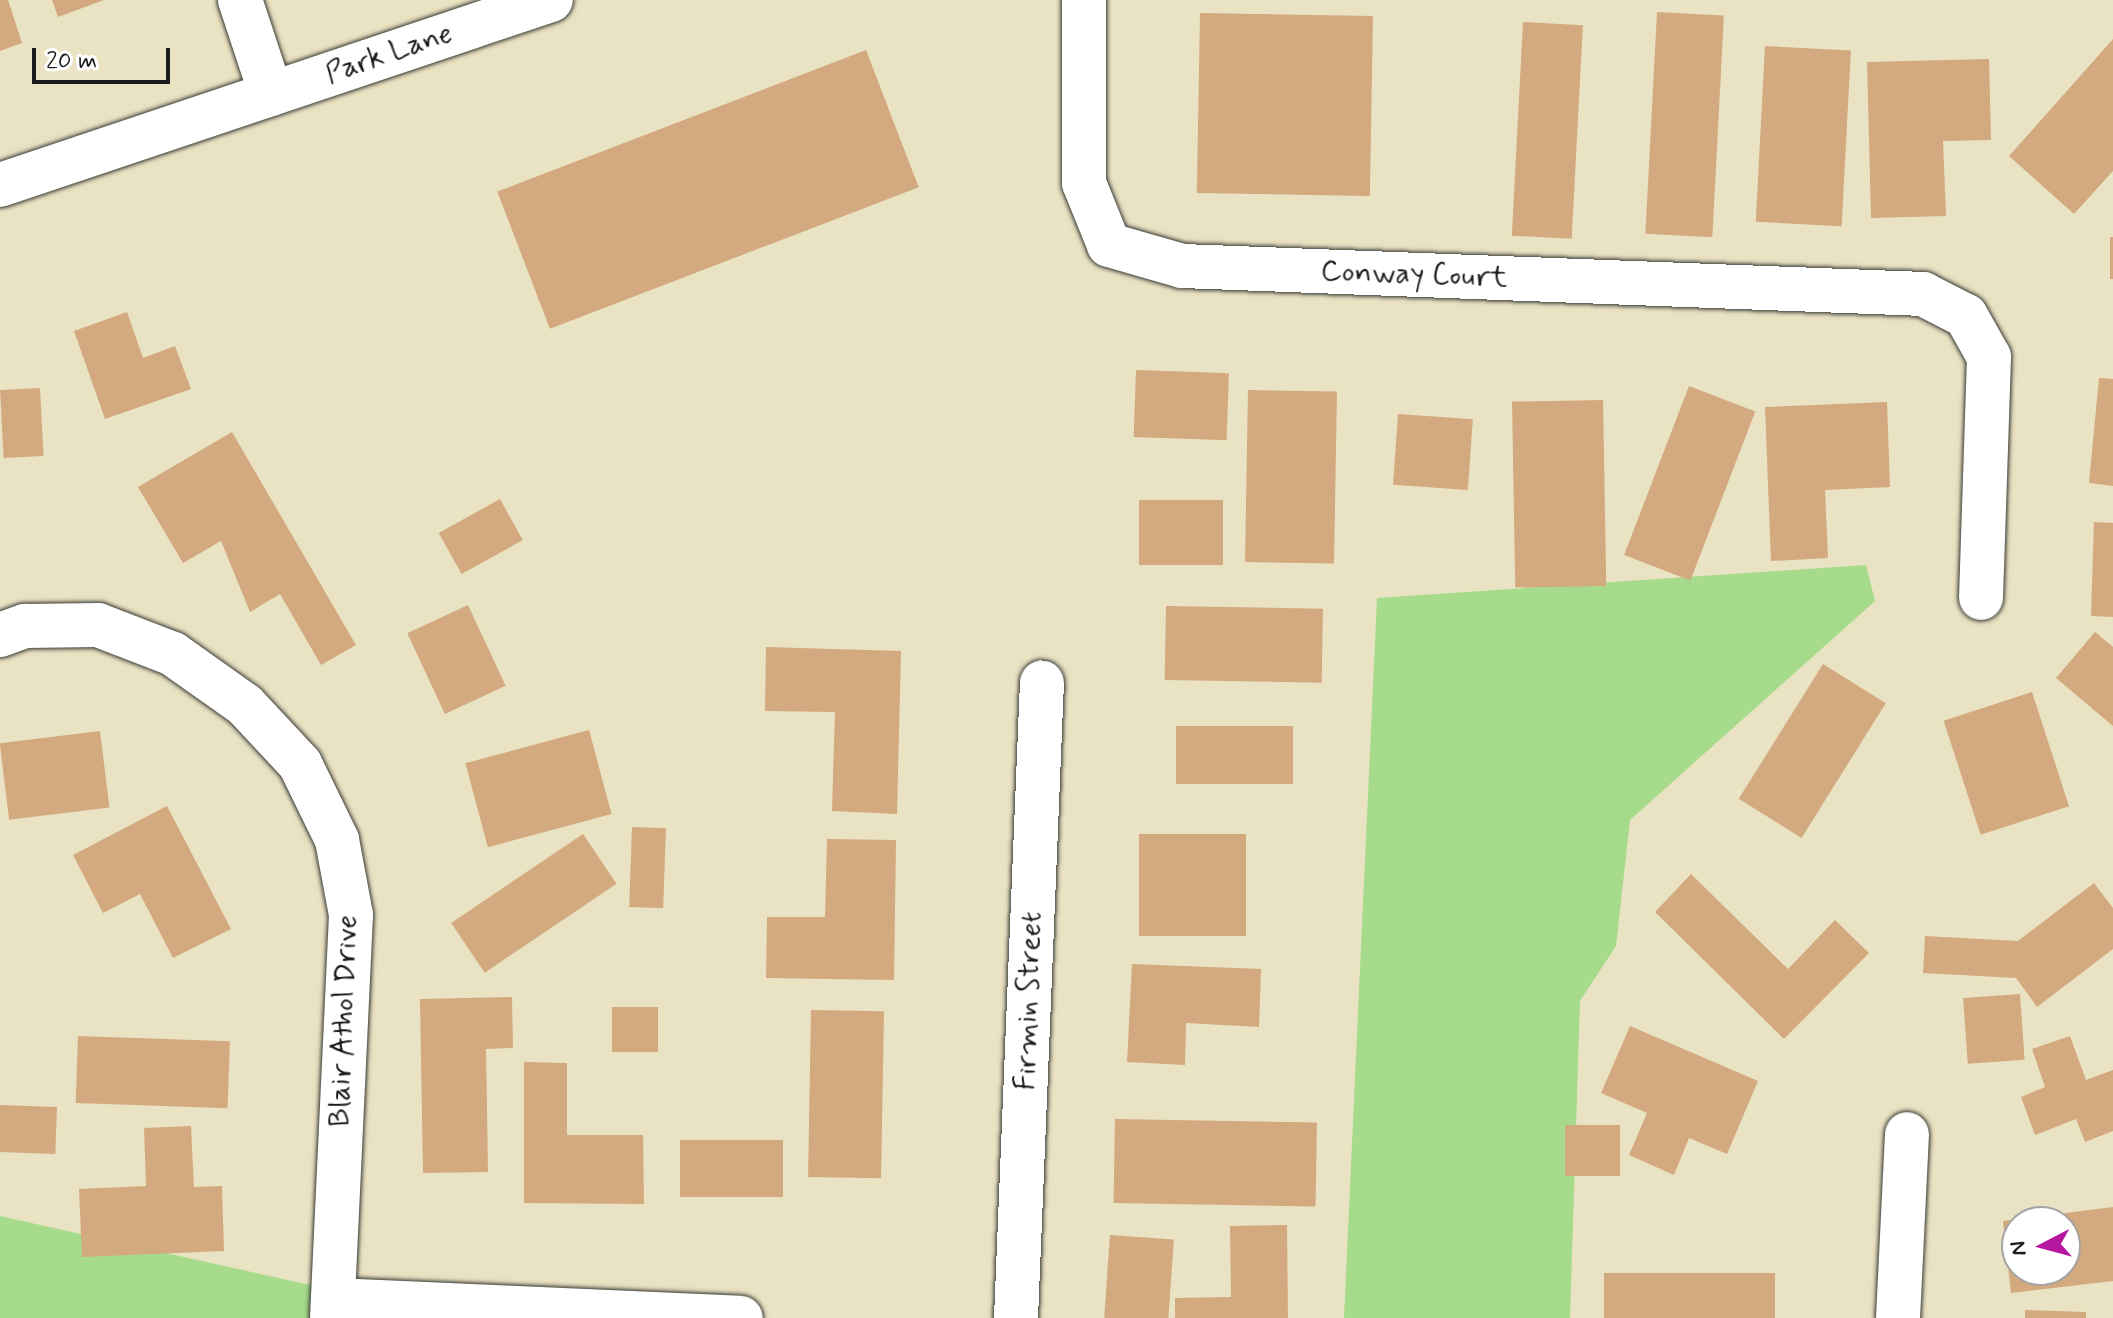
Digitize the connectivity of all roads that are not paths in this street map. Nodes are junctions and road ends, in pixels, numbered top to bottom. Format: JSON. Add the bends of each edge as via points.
{"nodes":[{"id":1,"x":240,"y":0,"type":"edge"},
{"id":2,"x":551,"y":0,"type":"edge"},
{"id":3,"x":1084,"y":0,"type":"edge"},
{"id":4,"x":271,"y":94,"type":"junction"},
{"id":5,"x":0,"y":185,"type":"edge"},
{"id":6,"x":1981,"y":598,"type":"dead end"},
{"id":7,"x":0,"y":635,"type":"edge"},
{"id":8,"x":1042,"y":683,"type":"dead end"},
{"id":9,"x":1907,"y":1134,"type":"dead end"},
{"id":10,"x":332,"y":1309,"type":"edge"},
{"id":11,"x":741,"y":1318,"type":"edge"},
{"id":12,"x":1016,"y":1318,"type":"edge"},
{"id":13,"x":1898,"y":1318,"type":"edge"}],
"edges":[{"from":1,"to":4,"type":"street"},
{"from":2,"to":4,"type":"street","name":"Park Lane"},
{"from":3,"to":6,"type":"street","name":"Conway Court","via":[[1084,183],[1109,245],[1182,266],[1923,294],[1979,307],[1989,357]]},
{"from":4,"to":5,"type":"street","name":"Park Lane"},
{"from":7,"to":10,"type":"street","name":"Blair Athol Drive","via":[[25,626],[98,625],[173,654],[245,705],[300,764],[337,840],[351,915]]},
{"from":8,"to":12,"type":"street","name":"Firmin Street"},
{"from":9,"to":13,"type":"street"},
{"from":10,"to":11,"type":"street","name":"Blair Athol Drive"}]}
